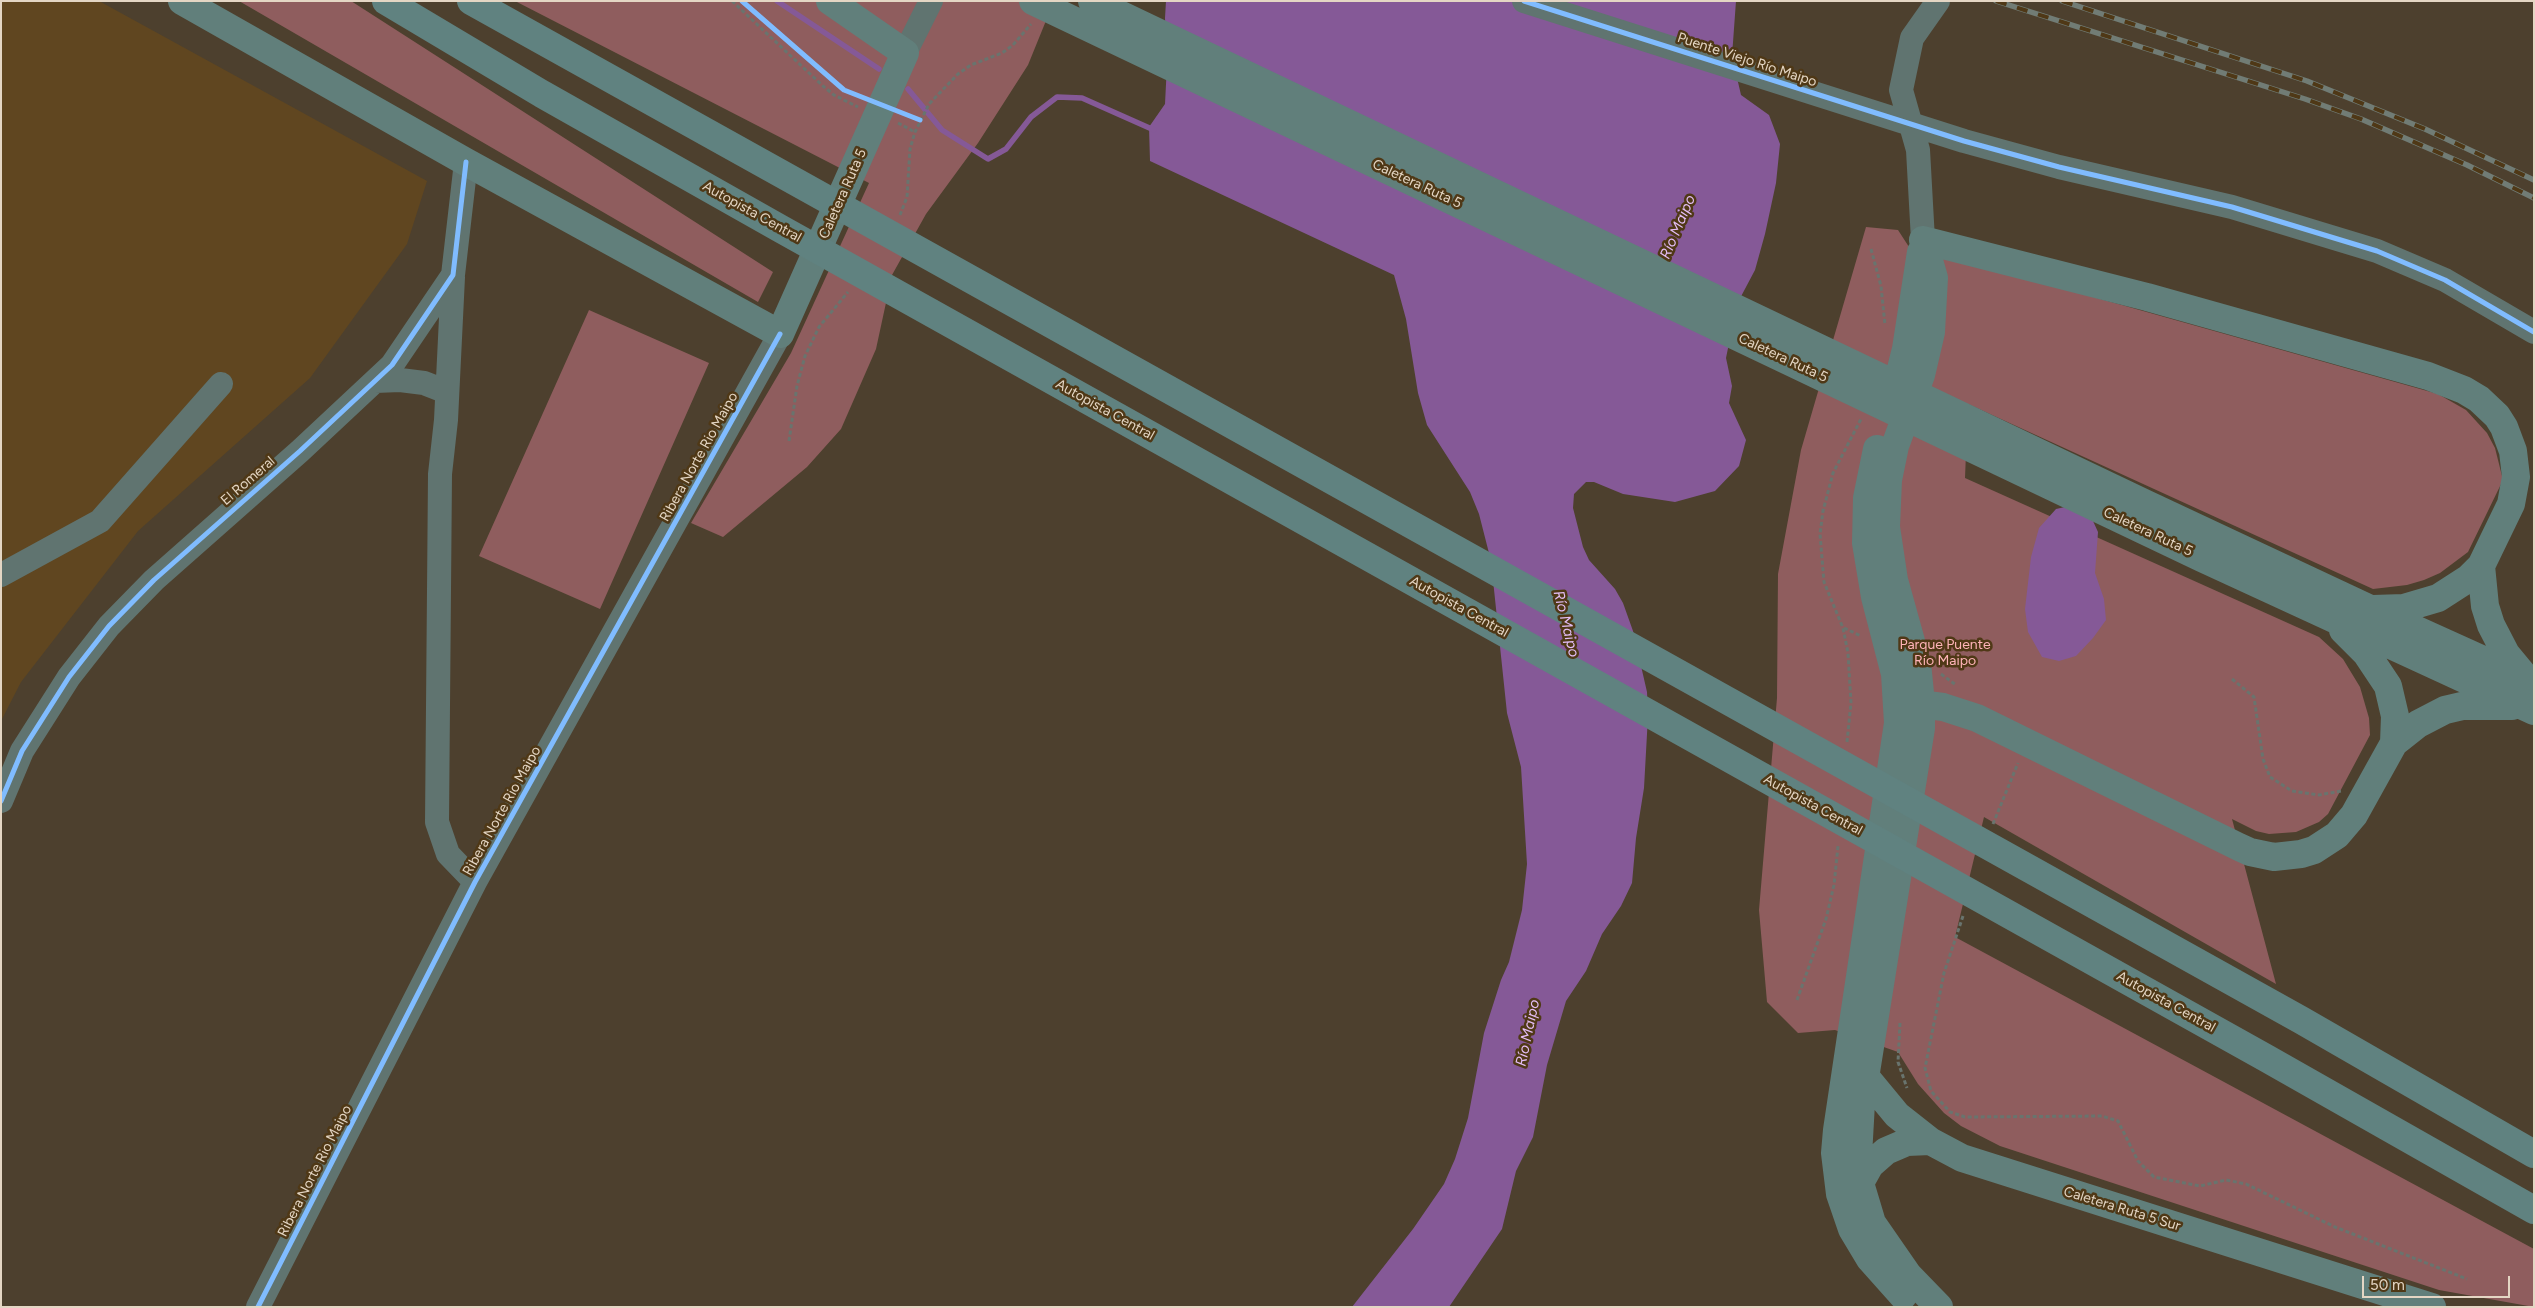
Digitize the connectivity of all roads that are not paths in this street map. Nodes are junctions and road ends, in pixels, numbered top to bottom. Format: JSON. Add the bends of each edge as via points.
{"nodes":[{"id":1,"x":182,"y":1,"type":"edge"},
{"id":2,"x":386,"y":1,"type":"edge"},
{"id":3,"x":471,"y":1,"type":"edge"},
{"id":4,"x":830,"y":1,"type":"edge"},
{"id":5,"x":930,"y":1,"type":"edge"},
{"id":6,"x":1092,"y":1,"type":"edge"},
{"id":7,"x":1524,"y":1,"type":"edge"},
{"id":8,"x":1938,"y":1,"type":"edge"},
{"id":9,"x":1034,"y":10,"type":"edge"},
{"id":10,"x":905,"y":54,"type":"junction"},
{"id":11,"x":466,"y":162,"type":"junction"},
{"id":12,"x":1923,"y":240,"type":"junction"},
{"id":13,"x":453,"y":275,"type":"junction"},
{"id":14,"x":2534,"y":332,"type":"edge"},
{"id":15,"x":780,"y":334,"type":"junction"},
{"id":16,"x":375,"y":381,"type":"junction"},
{"id":17,"x":221,"y":384,"type":"dead end"},
{"id":18,"x":447,"y":392,"type":"junction"},
{"id":19,"x":2141,"y":515,"type":"junction"},
{"id":20,"x":2481,"y":566,"type":"junction"},
{"id":21,"x":1,"y":575,"type":"edge"},
{"id":22,"x":2368,"y":608,"type":"junction"},
{"id":23,"x":2323,"y":614,"type":"junction"},
{"id":24,"x":2531,"y":696,"type":"edge"},
{"id":25,"x":1910,"y":703,"type":"junction"},
{"id":26,"x":2394,"y":743,"type":"junction"},
{"id":27,"x":1,"y":801,"type":"edge"},
{"id":28,"x":475,"y":882,"type":"junction"},
{"id":29,"x":1849,"y":1053,"type":"junction"},
{"id":30,"x":1866,"y":1079,"type":"junction"},
{"id":31,"x":1930,"y":1141,"type":"junction"},
{"id":32,"x":2534,"y":1154,"type":"edge"},
{"id":33,"x":1860,"y":1183,"type":"junction"},
{"id":34,"x":2534,"y":1210,"type":"edge"},
{"id":35,"x":258,"y":1307,"type":"edge"},
{"id":36,"x":1914,"y":1307,"type":"edge"},
{"id":37,"x":1939,"y":1307,"type":"edge"},
{"id":38,"x":2432,"y":1307,"type":"edge"}],
"edges":[{"from":1,"to":11,"type":"main road"},
{"from":2,"to":34,"type":"highway","name":"Autopista Central","via":[[781,229]]},
{"from":3,"to":32,"type":"highway"},
{"from":4,"to":10,"type":"main road"},
{"from":5,"to":10,"type":"street","name":"Caletera Ruta 5"},
{"from":6,"to":19,"type":"main road","name":"Caletera Ruta 5"},
{"from":7,"to":14,"type":"street","name":"Puente Viejo Río Maipo","via":[[1964,141],[2059,167],[2232,207],[2377,251],[2445,280]]},
{"from":8,"to":12,"type":"street","via":[[1912,38],[1901,90],[1918,150]]},
{"from":9,"to":19,"type":"main road","name":"Caletera Ruta 5"},
{"from":10,"to":15,"type":"main road","name":"Caletera Ruta 5"},
{"from":11,"to":13,"type":"street","name":"El Romeral"},
{"from":11,"to":15,"type":"main road"},
{"from":12,"to":20,"type":"main road","via":[[2147,298],[2428,376],[2464,390],[2497,416],[2510,439],[2516,463],[2511,504]]},
{"from":12,"to":25,"type":"main road","via":[[1934,278],[1932,332],[1921,375],[1893,454],[1886,527],[1892,572],[1917,663]]},
{"from":13,"to":16,"type":"street","name":"El Romeral","via":[[392,365]]},
{"from":13,"to":18,"type":"street"},
{"from":15,"to":28,"type":"street","name":"Ribera Norte Rio Maipo"},
{"from":16,"to":18,"type":"street","via":[[424,383]]},
{"from":16,"to":27,"type":"street","name":"El Romeral","via":[[197,541],[109,626],[69,677],[22,752]]},
{"from":17,"to":21,"type":"street","via":[[100,521]]},
{"from":18,"to":28,"type":"street","via":[[440,474],[437,822],[448,854]]},
{"from":19,"to":22,"type":"main road","name":"Caletera Ruta 5"},
{"from":19,"to":23,"type":"main road","name":"Caletera Ruta 5"},
{"from":20,"to":22,"type":"main road","via":[[2454,589],[2430,601],[2404,608]]},
{"from":20,"to":24,"type":"main road","via":[[2485,606],[2491,625]]},
{"from":22,"to":24,"type":"main road","name":"Caletera Ruta 5"},
{"from":23,"to":24,"type":"main road","name":"Caletera Ruta 5"},
{"from":23,"to":26,"type":"main road","via":[[2366,653],[2388,686],[2395,716]]},
{"from":24,"to":26,"type":"main road","via":[[2444,710],[2418,724]]},
{"from":25,"to":26,"type":"main road","via":[[1959,711],[2239,847],[2262,855],[2287,857],[2326,843],[2350,820]]},
{"from":25,"to":29,"type":"main road","via":[[1896,745]]},
{"from":25,"to":30,"type":"main road","via":[[1918,752]]},
{"from":28,"to":35,"type":"street","name":"Ribera Norte Rio Maipo"},
{"from":29,"to":30,"type":"main road","name":"Caletera Ruta 5 Sur"},
{"from":29,"to":36,"type":"main road","via":[[1836,1130],[1840,1194],[1860,1244]]},
{"from":30,"to":31,"type":"main road","name":"Caletera Ruta 5 Sur","via":[[1897,1115]]},
{"from":30,"to":33,"type":"main road","via":[[1859,1129]]},
{"from":31,"to":33,"type":"main road","via":[[1907,1142],[1886,1151],[1870,1165]]},
{"from":31,"to":38,"type":"main road","name":"Caletera Ruta 5 Sur","via":[[1979,1165]]},
{"from":33,"to":37,"type":"main road","via":[[1867,1210],[1879,1235],[1908,1275]]}]}
